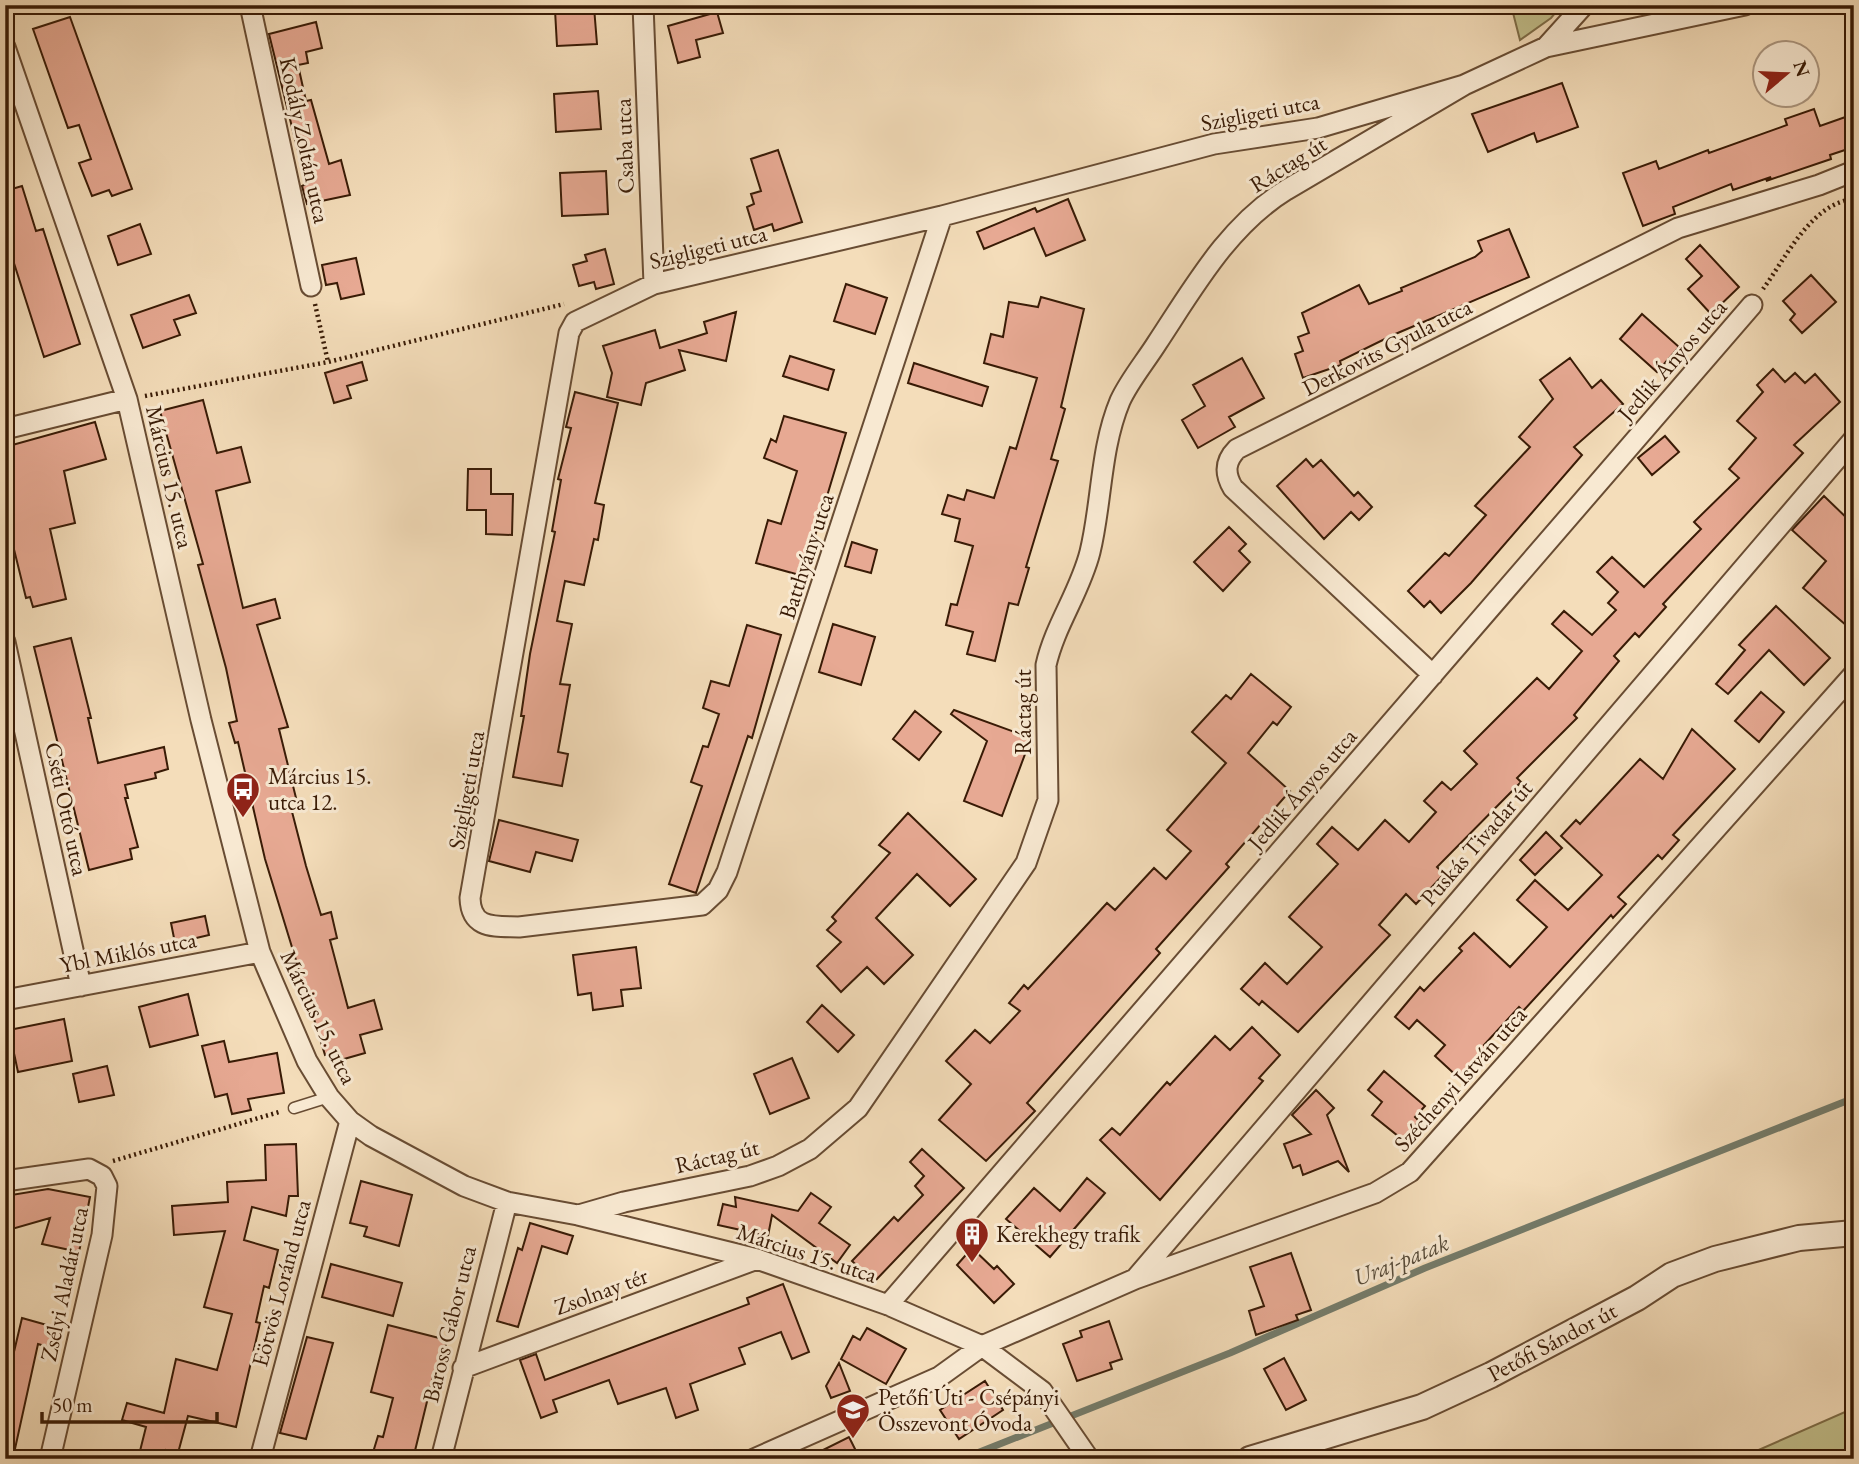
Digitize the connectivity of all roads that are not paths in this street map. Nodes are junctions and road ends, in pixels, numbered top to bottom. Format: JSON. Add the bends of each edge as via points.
{"nodes":[{"id":1,"x":250,"y":5,"type":"edge"},
{"id":2,"x":663,"y":5,"type":"edge"},
{"id":3,"x":1584,"y":5,"type":"edge"},
{"id":4,"x":1745,"y":5,"type":"edge"},
{"id":5,"x":643,"y":9,"type":"edge"},
{"id":6,"x":5,"y":47,"type":"edge"},
{"id":7,"x":1546,"y":47,"type":"junction"},
{"id":8,"x":1464,"y":85,"type":"junction"},
{"id":9,"x":1854,"y":171,"type":"edge"},
{"id":10,"x":942,"y":216,"type":"junction"},
{"id":11,"x":654,"y":284,"type":"junction"},
{"id":12,"x":311,"y":286,"type":"road end"},
{"id":13,"x":1752,"y":305,"type":"road end"},
{"id":14,"x":127,"y":399,"type":"junction"},
{"id":15,"x":5,"y":429,"type":"edge"},
{"id":16,"x":1854,"y":439,"type":"edge"},
{"id":17,"x":5,"y":642,"type":"edge"},
{"id":18,"x":1854,"y":674,"type":"edge"},
{"id":19,"x":1433,"y":675,"type":"junction"},
{"id":20,"x":489,"y":926,"type":"joint"},
{"id":21,"x":260,"y":951,"type":"junction"},
{"id":22,"x":81,"y":986,"type":"junction"},
{"id":23,"x":5,"y":1000,"type":"edge"},
{"id":24,"x":329,"y":1097,"type":"junction"},
{"id":25,"x":294,"y":1108,"type":"road end"},
{"id":26,"x":350,"y":1121,"type":"junction"},
{"id":27,"x":5,"y":1181,"type":"edge"},
{"id":28,"x":507,"y":1202,"type":"junction"},
{"id":29,"x":578,"y":1215,"type":"junction"},
{"id":30,"x":1854,"y":1233,"type":"edge"},
{"id":31,"x":757,"y":1259,"type":"junction"},
{"id":32,"x":1135,"y":1279,"type":"junction"},
{"id":33,"x":888,"y":1305,"type":"junction"},
{"id":34,"x":982,"y":1346,"type":"junction"},
{"id":35,"x":463,"y":1368,"type":"junction"},
{"id":36,"x":1087,"y":1455,"type":"edge"},
{"id":37,"x":50,"y":1459,"type":"edge"},
{"id":38,"x":260,"y":1459,"type":"edge"},
{"id":39,"x":441,"y":1459,"type":"edge"},
{"id":40,"x":754,"y":1459,"type":"edge"},
{"id":41,"x":1250,"y":1459,"type":"edge"}],
"edges":[{"from":1,"to":12,"type":"street","name":"Kodály Zoltán utca"},
{"from":2,"to":5,"type":"street"},
{"from":3,"to":7,"type":"street"},
{"from":4,"to":7,"type":"street"},
{"from":5,"to":11,"type":"street","name":"Csaba utca"},
{"from":6,"to":14,"type":"street","name":"Március 15. utca"},
{"from":7,"to":8,"type":"street"},
{"from":8,"to":10,"type":"street","name":"Szigligeti utca","via":[[1318,128],[1214,144]]},
{"from":8,"to":29,"type":"street","name":"Ráctag út","via":[[1258,210],[1204,272],[1121,400],[1090,552],[1046,665],[1048,800],[1026,863],[858,1108],[818,1144],[778,1166]]},
{"from":9,"to":19,"type":"street","name":"Derkovits Gyula utca","via":[[1678,229],[1230,456],[1226,472],[1233,488]]},
{"from":10,"to":11,"type":"street","name":"Szigligeti utca"},
{"from":10,"to":20,"type":"street","name":"Batthyány utca","via":[[718,890],[702,905],[519,927]]},
{"from":11,"to":20,"type":"street","name":"Szigligeti utca","via":[[575,322],[569,333],[470,898],[477,920]]},
{"from":13,"to":19,"type":"street","name":"Jedlik Ányos utca"},
{"from":14,"to":15,"type":"street"},
{"from":14,"to":21,"type":"street","name":"Március 15. utca"},
{"from":16,"to":32,"type":"street","name":"Puskás Tivadar út"},
{"from":17,"to":22,"type":"street","name":"Cséti Ottó utca"},
{"from":18,"to":32,"type":"street","name":"Széchenyi István utca","via":[[1410,1172],[1375,1193]]},
{"from":19,"to":33,"type":"street","name":"Jedlik Ányos utca"},
{"from":21,"to":22,"type":"street","name":"Ybl Miklós utca"},
{"from":21,"to":24,"type":"street","name":"Március 15. utca","via":[[307,1060]]},
{"from":22,"to":23,"type":"street","name":"Ybl Miklós utca"},
{"from":24,"to":25,"type":"lane"},
{"from":24,"to":26,"type":"street","name":"Március 15. utca"},
{"from":26,"to":28,"type":"street","name":"Március 15. utca","via":[[426,1168]]},
{"from":26,"to":38,"type":"street","name":"Eötvös Loránd utca"},
{"from":27,"to":37,"type":"street","name":"Zsélyi Aladár utca","via":[[89,1169],[102,1176],[107,1186]]},
{"from":28,"to":29,"type":"street","name":"Március 15. utca"},
{"from":28,"to":35,"type":"street","name":"Baross Gábor utca"},
{"from":29,"to":31,"type":"street","name":"Március 15. utca"},
{"from":30,"to":41,"type":"street","name":"Petőfi Sándor út","via":[[1798,1238],[1672,1275],[1491,1376],[1422,1407]]},
{"from":31,"to":33,"type":"street","name":"Március 15. utca"},
{"from":31,"to":35,"type":"street","name":"Zsolnay tér"},
{"from":32,"to":34,"type":"street","name":"Széchenyi István utca"},
{"from":33,"to":34,"type":"street","name":"Március 15. utca"},
{"from":34,"to":36,"type":"street","name":"Március 15. utca","via":[[1029,1379]]},
{"from":34,"to":40,"type":"street","name":"Széchenyi István utca","via":[[939,1377]]},
{"from":35,"to":39,"type":"street","name":"Baross Gábor utca"}]}
